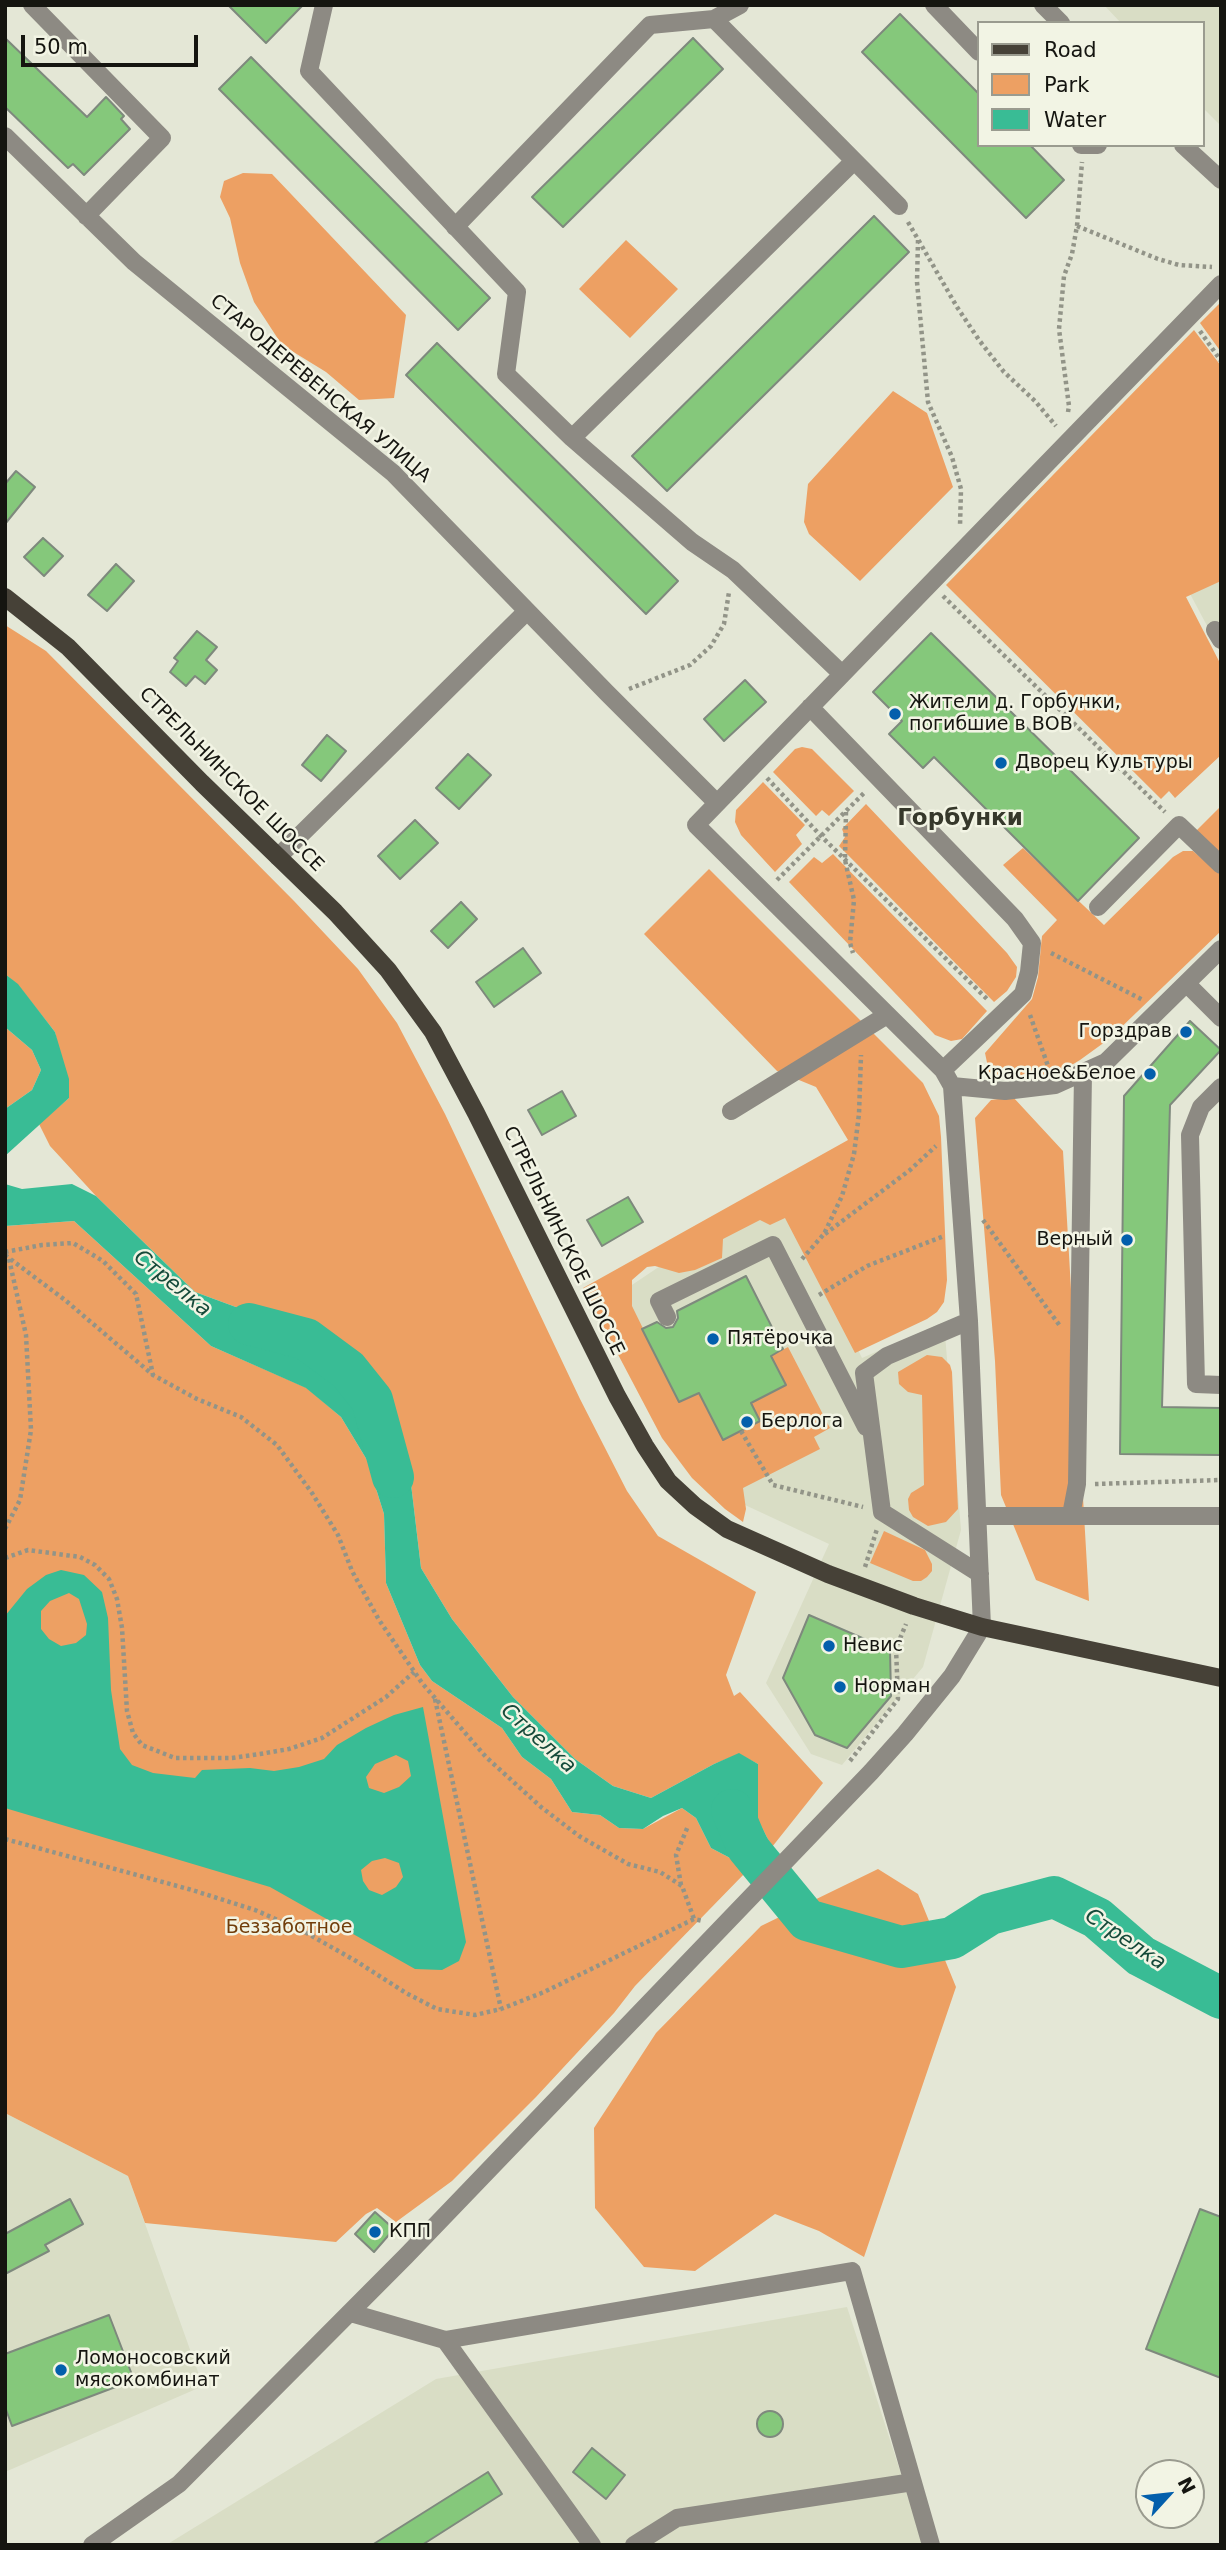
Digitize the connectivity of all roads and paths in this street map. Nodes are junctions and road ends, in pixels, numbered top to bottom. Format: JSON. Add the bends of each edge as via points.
{"nodes":[{"id":1,"x":32,"y":5,"type":"edge"},
{"id":2,"x":324,"y":5,"type":"edge"},
{"id":3,"x":740,"y":5,"type":"edge"},
{"id":4,"x":934,"y":5,"type":"edge"},
{"id":5,"x":1043,"y":5,"type":"edge"},
{"id":6,"x":714,"y":19,"type":"junction"},
{"id":7,"x":1059,"y":21,"type":"edge"},
{"id":8,"x":978,"y":51,"type":"edge"},
{"id":9,"x":5,"y":136,"type":"edge"},
{"id":10,"x":1088,"y":147,"type":"edge"},
{"id":11,"x":1185,"y":147,"type":"edge"},
{"id":12,"x":854,"y":161,"type":"junction"},
{"id":13,"x":1221,"y":180,"type":"edge"},
{"id":14,"x":898,"y":206,"type":"joint"},
{"id":15,"x":86,"y":216,"type":"junction"},
{"id":16,"x":1077,"y":226,"type":"junction"},
{"id":17,"x":455,"y":227,"type":"junction"},
{"id":18,"x":918,"y":240,"type":"junction"},
{"id":19,"x":1221,"y":268,"type":"edge"},
{"id":20,"x":1221,"y":284,"type":"edge"},
{"id":21,"x":1189,"y":316,"type":"junction"},
{"id":22,"x":1221,"y":361,"type":"edge"},
{"id":23,"x":1069,"y":406,"type":"dead end"},
{"id":24,"x":1053,"y":422,"type":"dead end"},
{"id":25,"x":572,"y":438,"type":"junction"},
{"id":26,"x":961,"y":551,"type":"junction"},
{"id":27,"x":733,"y":570,"type":"junction"},
{"id":28,"x":935,"y":588,"type":"dead end"},
{"id":29,"x":5,"y":597,"type":"edge"},
{"id":30,"x":527,"y":611,"type":"junction"},
{"id":31,"x":842,"y":674,"type":"junction"},
{"id":32,"x":607,"y":693,"type":"junction"},
{"id":33,"x":810,"y":707,"type":"junction"},
{"id":34,"x":754,"y":765,"type":"junction"},
{"id":35,"x":878,"y":779,"type":"junction"},
{"id":36,"x":717,"y":803,"type":"junction"},
{"id":37,"x":846,"y":811,"type":"junction"},
{"id":38,"x":1178,"y":825,"type":"junction"},
{"id":39,"x":821,"y":836,"type":"junction"},
{"id":40,"x":278,"y":857,"type":"junction"},
{"id":41,"x":845,"y":860,"type":"junction"},
{"id":42,"x":1221,"y":865,"type":"edge"},
{"id":43,"x":764,"y":893,"type":"junction"},
{"id":44,"x":1098,"y":907,"type":"dead end"},
{"id":45,"x":1032,"y":943,"type":"junction"},
{"id":46,"x":1221,"y":949,"type":"edge"},
{"id":47,"x":854,"y":958,"type":"dead end"},
{"id":48,"x":1187,"y":984,"type":"junction"},
{"id":49,"x":1023,"y":994,"type":"junction"},
{"id":50,"x":1161,"y":1009,"type":"junction"},
{"id":51,"x":1003,"y":1014,"type":"junction"},
{"id":52,"x":887,"y":1015,"type":"junction"},
{"id":53,"x":1221,"y":1018,"type":"edge"},
{"id":54,"x":862,"y":1031,"type":"junction"},
{"id":55,"x":1083,"y":1073,"type":"junction"},
{"id":56,"x":947,"y":1078,"type":"junction"},
{"id":57,"x":1055,"y":1085,"type":"junction"},
{"id":58,"x":1221,"y":1087,"type":"edge"},
{"id":59,"x":732,"y":1111,"type":"dead end"},
{"id":60,"x":943,"y":1142,"type":"dead end"},
{"id":61,"x":960,"y":1188,"type":"junction"},
{"id":62,"x":824,"y":1234,"type":"junction"},
{"id":63,"x":948,"y":1235,"type":"dead end"},
{"id":64,"x":807,"y":1253,"type":"dead end"},
{"id":65,"x":7,"y":1255,"type":"edge"},
{"id":66,"x":821,"y":1294,"type":"dead end"},
{"id":67,"x":667,"y":1317,"type":"dead end"},
{"id":68,"x":969,"y":1321,"type":"junction"},
{"id":69,"x":1079,"y":1353,"type":"junction"},
{"id":70,"x":864,"y":1373,"type":"junction"},
{"id":71,"x":153,"y":1375,"type":"junction"},
{"id":72,"x":844,"y":1384,"type":"junction"},
{"id":73,"x":1221,"y":1385,"type":"edge"},
{"id":74,"x":741,"y":1431,"type":"dead end"},
{"id":75,"x":873,"y":1440,"type":"junction"},
{"id":76,"x":1221,"y":1480,"type":"edge"},
{"id":77,"x":1077,"y":1484,"type":"junction"},
{"id":78,"x":882,"y":1512,"type":"junction"},
{"id":79,"x":1071,"y":1515,"type":"junction"},
{"id":80,"x":977,"y":1516,"type":"junction"},
{"id":81,"x":1221,"y":1516,"type":"edge"},
{"id":82,"x":5,"y":1529,"type":"edge"},
{"id":83,"x":5,"y":1558,"type":"edge"},
{"id":84,"x":876,"y":1572,"type":"dead end"},
{"id":85,"x":980,"y":1574,"type":"junction"},
{"id":86,"x":914,"y":1606,"type":"junction"},
{"id":87,"x":982,"y":1628,"type":"junction"},
{"id":88,"x":414,"y":1672,"type":"junction"},
{"id":89,"x":1221,"y":1678,"type":"edge"},
{"id":90,"x":435,"y":1698,"type":"junction"},
{"id":91,"x":845,"y":1769,"type":"dead end"},
{"id":92,"x":688,"y":1826,"type":"dead end"},
{"id":93,"x":5,"y":1839,"type":"edge"},
{"id":94,"x":682,"y":1886,"type":"junction"},
{"id":95,"x":712,"y":1915,"type":"dead end"},
{"id":96,"x":694,"y":1919,"type":"junction"},
{"id":97,"x":501,"y":2009,"type":"junction"},
{"id":98,"x":351,"y":2312,"type":"junction"},
{"id":99,"x":445,"y":2340,"type":"junction"},
{"id":100,"x":913,"y":2482,"type":"junction"},
{"id":101,"x":92,"y":2545,"type":"edge"},
{"id":102,"x":592,"y":2545,"type":"edge"},
{"id":103,"x":634,"y":2545,"type":"edge"},
{"id":104,"x":932,"y":2545,"type":"edge"}],
"edges":[{"from":1,"to":15,"type":"street","via":[[162,138]]},
{"from":2,"to":17,"type":"street","via":[[309,71]]},
{"from":3,"to":6,"type":"street"},
{"from":4,"to":8,"type":"street"},
{"from":5,"to":7,"type":"street"},
{"from":6,"to":12,"type":"street"},
{"from":6,"to":17,"type":"street","via":[[650,25]]},
{"from":9,"to":15,"type":"street","name":"СТАРОДЕРЕВЕНСКАЯ УЛИЦА"},
{"from":10,"to":16,"type":"path"},
{"from":11,"to":13,"type":"street"},
{"from":12,"to":14,"type":"street"},
{"from":12,"to":25,"type":"street"},
{"from":14,"to":18,"type":"path"},
{"from":15,"to":30,"type":"street","name":"СТАРОДЕРЕВЕНСКАЯ УЛИЦА","via":[[134,262],[393,473]]},
{"from":16,"to":19,"type":"path","via":[[1158,259]]},
{"from":16,"to":23,"type":"path","via":[[1064,276],[1059,329]]},
{"from":17,"to":25,"type":"street","via":[[517,292],[506,374]]},
{"from":18,"to":24,"type":"path","via":[[979,340]]},
{"from":18,"to":26,"type":"path","via":[[917,282],[928,402],[953,457],[961,489]]},
{"from":20,"to":21,"type":"street"},
{"from":21,"to":22,"type":"path"},
{"from":21,"to":26,"type":"street"},
{"from":25,"to":27,"type":"street","via":[[692,542]]},
{"from":26,"to":31,"type":"street"},
{"from":27,"to":31,"type":"street"},
{"from":27,"to":32,"type":"path","via":[[724,624],[711,646],[690,665],[638,687]]},
{"from":28,"to":38,"type":"path"},
{"from":29,"to":40,"type":"main road","name":"СТРЕЛЬНИНСКОЕ ШОССЕ","via":[[68,647]]},
{"from":30,"to":32,"type":"street","name":"СТАРОДЕРЕВЕНСКАЯ УЛИЦА"},
{"from":30,"to":40,"type":"street"},
{"from":31,"to":33,"type":"street"},
{"from":32,"to":36,"type":"street","name":"СТАРОДЕРЕВЕНСКАЯ УЛИЦА"},
{"from":33,"to":34,"type":"street"},
{"from":33,"to":35,"type":"street"},
{"from":34,"to":36,"type":"street"},
{"from":34,"to":39,"type":"path"},
{"from":35,"to":37,"type":"path"},
{"from":35,"to":45,"type":"street","via":[[1015,919]]},
{"from":36,"to":43,"type":"street","via":[[696,825]]},
{"from":37,"to":39,"type":"path"},
{"from":37,"to":41,"type":"path"},
{"from":38,"to":42,"type":"street"},
{"from":38,"to":44,"type":"street"},
{"from":39,"to":41,"type":"path"},
{"from":39,"to":43,"type":"path"},
{"from":40,"to":86,"type":"main road","name":"СТРЕЛЬНИНСКОЕ ШОССЕ","via":[[388,970],[433,1032],[617,1396],[668,1481],[727,1529]]},
{"from":41,"to":47,"type":"path","via":[[854,900],[850,943]]},
{"from":41,"to":51,"type":"path"},
{"from":43,"to":52,"type":"street"},
{"from":45,"to":49,"type":"street"},
{"from":45,"to":50,"type":"path"},
{"from":46,"to":48,"type":"street"},
{"from":48,"to":50,"type":"street"},
{"from":48,"to":53,"type":"street"},
{"from":49,"to":51,"type":"street"},
{"from":49,"to":57,"type":"path"},
{"from":50,"to":55,"type":"street","via":[[1106,1062]]},
{"from":51,"to":56,"type":"street"},
{"from":52,"to":54,"type":"street"},
{"from":52,"to":56,"type":"street"},
{"from":54,"to":59,"type":"street"},
{"from":54,"to":62,"type":"path","via":[[854,1154],[842,1196]]},
{"from":55,"to":57,"type":"street"},
{"from":55,"to":69,"type":"street"},
{"from":56,"to":57,"type":"street","via":[[1005,1091]]},
{"from":56,"to":61,"type":"street"},
{"from":58,"to":73,"type":"street","via":[[1201,1107],[1190,1135],[1196,1384]]},
{"from":60,"to":62,"type":"path"},
{"from":61,"to":68,"type":"street"},
{"from":61,"to":69,"type":"path"},
{"from":62,"to":64,"type":"path"},
{"from":63,"to":66,"type":"path","via":[[867,1266]]},
{"from":65,"to":71,"type":"path"},
{"from":65,"to":71,"type":"path","via":[[42,1245],[74,1243],[103,1261],[136,1294]]},
{"from":65,"to":82,"type":"path","via":[[26,1335],[31,1430],[20,1500]]},
{"from":67,"to":72,"type":"street","via":[[659,1301],[773,1245]]},
{"from":68,"to":70,"type":"street","via":[[887,1356]]},
{"from":68,"to":80,"type":"street"},
{"from":69,"to":77,"type":"street"},
{"from":70,"to":72,"type":"street"},
{"from":70,"to":75,"type":"street"},
{"from":71,"to":88,"type":"path","via":[[241,1418],[276,1446],[338,1535],[379,1620]]},
{"from":72,"to":75,"type":"street"},
{"from":74,"to":78,"type":"path","via":[[773,1485]]},
{"from":75,"to":78,"type":"street"},
{"from":76,"to":77,"type":"path"},
{"from":77,"to":79,"type":"street"},
{"from":78,"to":84,"type":"path","via":[[865,1567]]},
{"from":78,"to":85,"type":"street"},
{"from":79,"to":80,"type":"street"},
{"from":79,"to":81,"type":"street"},
{"from":80,"to":85,"type":"street"},
{"from":83,"to":88,"type":"path","via":[[28,1550],[80,1557],[109,1579],[120,1618],[133,1733],[142,1745],[175,1758],[232,1758],[311,1742],[386,1697]]},
{"from":85,"to":87,"type":"street"},
{"from":86,"to":87,"type":"main road","name":"СТРЕЛЬНИНСКОЕ ШОССЕ"},
{"from":86,"to":91,"type":"path","via":[[896,1648],[898,1699]]},
{"from":87,"to":89,"type":"main road","name":"СТРЕЛЬНИНСКОЕ ШОССЕ"},
{"from":87,"to":98,"type":"street","via":[[952,1676],[905,1734]]},
{"from":88,"to":90,"type":"path"},
{"from":90,"to":94,"type":"path","via":[[486,1757],[579,1836],[628,1864],[660,1872]]},
{"from":90,"to":97,"type":"path"},
{"from":92,"to":94,"type":"path","via":[[676,1855]]},
{"from":93,"to":97,"type":"path","via":[[255,1910],[314,1937],[437,2009],[475,2015]]},
{"from":94,"to":96,"type":"path"},
{"from":95,"to":96,"type":"path","via":[[704,1922]]},
{"from":96,"to":97,"type":"path"},
{"from":98,"to":99,"type":"street"},
{"from":98,"to":101,"type":"street","via":[[179,2484]]},
{"from":99,"to":100,"type":"street","via":[[852,2270]]},
{"from":99,"to":102,"type":"street"},
{"from":100,"to":103,"type":"street","via":[[677,2518]]},
{"from":100,"to":104,"type":"street"}]}
